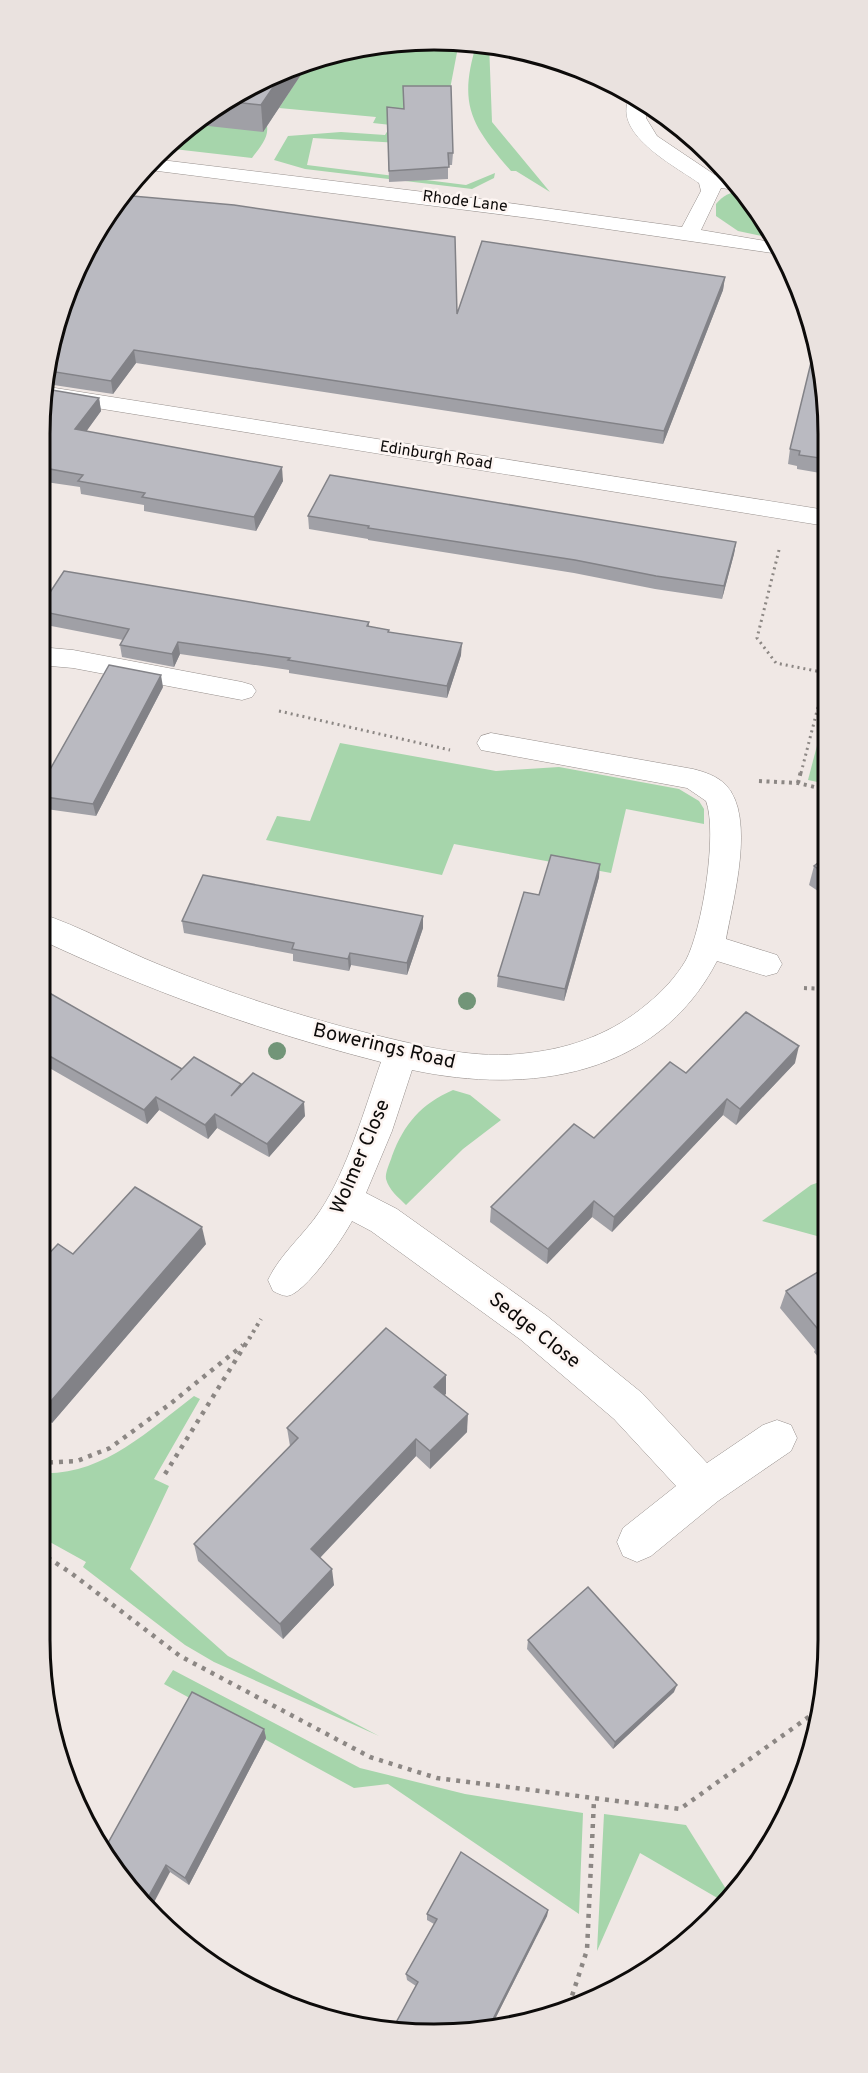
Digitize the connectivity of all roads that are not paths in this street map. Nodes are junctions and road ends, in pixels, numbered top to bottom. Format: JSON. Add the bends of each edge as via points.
{"nodes":[{"id":1,"x":638,"y":108,"type":"edge"},
{"id":2,"x":159,"y":165,"type":"edge"},
{"id":3,"x":709,"y":180,"type":"junction"},
{"id":4,"x":726,"y":183,"type":"edge"},
{"id":5,"x":689,"y":234,"type":"junction"},
{"id":6,"x":770,"y":248,"type":"edge"},
{"id":7,"x":52,"y":394,"type":"edge"},
{"id":8,"x":818,"y":517,"type":"edge"},
{"id":9,"x":50,"y":657,"type":"edge"},
{"id":10,"x":242,"y":691,"type":"dead end"},
{"id":11,"x":491,"y":743,"type":"road end"},
{"id":12,"x":50,"y":930,"type":"edge"},
{"id":13,"x":709,"y":946,"type":"junction"},
{"id":14,"x":766,"y":964,"type":"dead end"},
{"id":15,"x":400,"y":1055,"type":"junction"},
{"id":16,"x":345,"y":1200,"type":"junction"},
{"id":17,"x":286,"y":1280,"type":"road end"},
{"id":18,"x":777,"y":1438,"type":"dead end"},
{"id":19,"x":704,"y":1488,"type":"junction"},
{"id":20,"x":637,"y":1542,"type":"dead end"}],
"edges":[{"from":1,"to":3,"type":"street","via":[[637,118],[649,140]]},
{"from":2,"to":5,"type":"street","name":"Rhode Lane","via":[[512,208]]},
{"from":3,"to":4,"type":"street"},
{"from":3,"to":5,"type":"street","via":[[711,191]]},
{"from":5,"to":6,"type":"street","name":"Rhode Lane"},
{"from":7,"to":8,"type":"street","name":"Edinburgh Road"},
{"from":9,"to":10,"type":"street"},
{"from":11,"to":13,"type":"street","name":"Bowerings Road","via":[[693,779],[720,798],[727,819],[726,833]]},
{"from":12,"to":15,"type":"street","name":"Bowerings Road","via":[[224,1003]]},
{"from":13,"to":14,"type":"street"},
{"from":13,"to":15,"type":"street","name":"Bowerings Road","via":[[685,988],[636,1032],[609,1046],[555,1061],[494,1068]]},
{"from":15,"to":16,"type":"street","name":"Wolmer Close","via":[[375,1131]]},
{"from":16,"to":17,"type":"street","name":"Wolmer Close","via":[[333,1222]]},
{"from":16,"to":19,"type":"street","name":"Sedge Close","via":[[384,1220],[534,1328],[628,1406]]},
{"from":18,"to":19,"type":"street"},
{"from":19,"to":20,"type":"street"}]}
